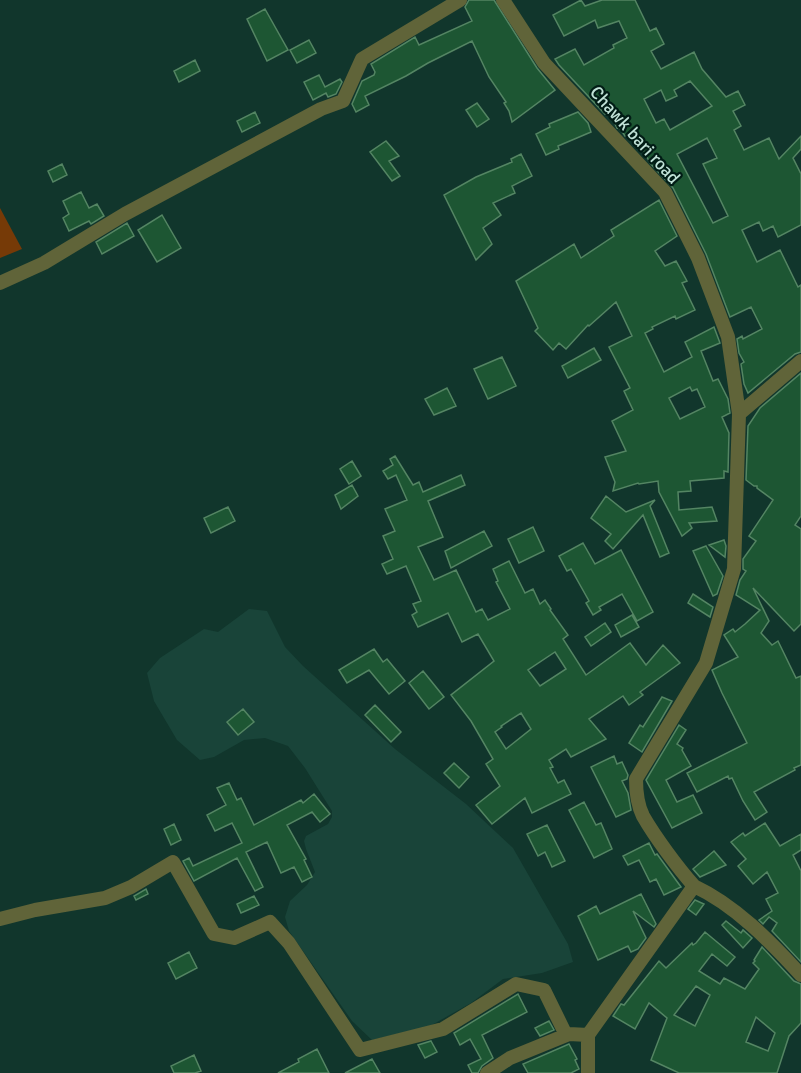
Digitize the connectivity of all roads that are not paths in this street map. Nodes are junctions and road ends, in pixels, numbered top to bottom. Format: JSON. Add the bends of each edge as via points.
{"nodes":[{"id":1,"x":460,"y":0,"type":"edge"},
{"id":2,"x":503,"y":0,"type":"edge"},
{"id":3,"x":0,"y":283,"type":"edge"},
{"id":4,"x":801,"y":361,"type":"edge"},
{"id":5,"x":739,"y":414,"type":"junction"},
{"id":6,"x":694,"y":886,"type":"junction"},
{"id":7,"x":0,"y":919,"type":"edge"},
{"id":8,"x":801,"y":975,"type":"edge"},
{"id":9,"x":566,"y":1035,"type":"junction"},
{"id":10,"x":588,"y":1035,"type":"junction"},
{"id":11,"x":487,"y":1073,"type":"edge"},
{"id":12,"x":588,"y":1073,"type":"edge"}],
"edges":[{"from":1,"to":3,"type":"street","via":[[362,59],[344,101],[321,109],[125,214],[44,263]]},
{"from":2,"to":5,"type":"street","name":"Chawk bari road","via":[[544,63],[665,192],[698,258],[728,337]]},
{"from":4,"to":5,"type":"street"},
{"from":5,"to":6,"type":"street","name":"Chawk bari road","via":[[734,568],[706,663],[636,779],[636,796],[643,816]]},
{"from":6,"to":8,"type":"street","via":[[766,936]]},
{"from":6,"to":10,"type":"street"},
{"from":7,"to":9,"type":"street","via":[[105,898],[173,862],[214,934],[234,938],[270,922],[289,943],[360,1050],[443,1029],[516,984],[544,990]]},
{"from":9,"to":10,"type":"street"},
{"from":9,"to":11,"type":"street","via":[[510,1058]]},
{"from":10,"to":12,"type":"street"}]}
